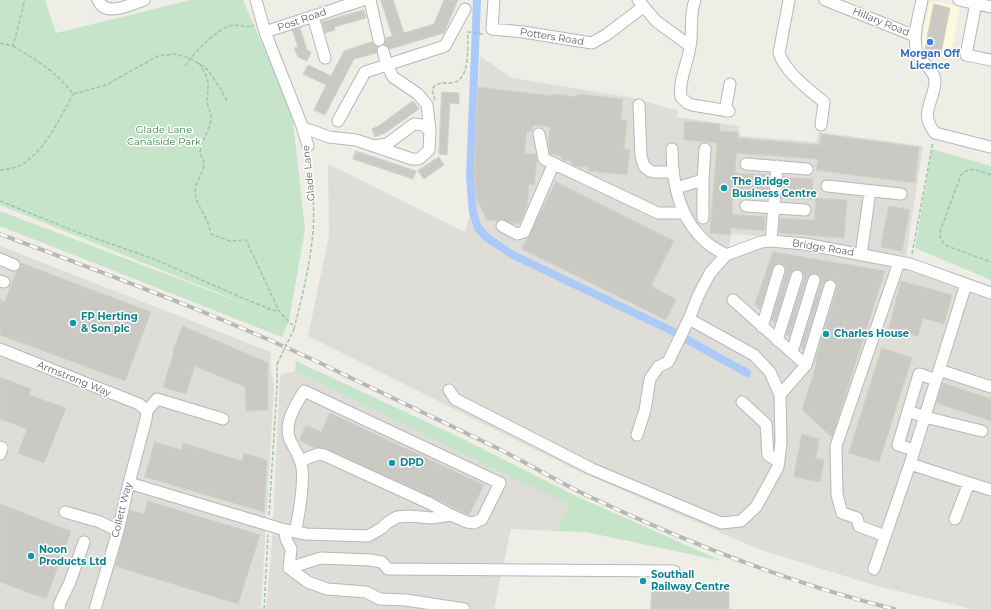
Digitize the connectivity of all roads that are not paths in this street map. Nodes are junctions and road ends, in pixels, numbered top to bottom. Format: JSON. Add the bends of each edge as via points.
{"nodes":[{"id":1,"x":98,"y":0,"type":"edge"},
{"id":2,"x":144,"y":0,"type":"edge"},
{"id":3,"x":256,"y":0,"type":"edge"},
{"id":4,"x":363,"y":0,"type":"edge"},
{"id":5,"x":370,"y":0,"type":"edge"},
{"id":6,"x":494,"y":0,"type":"edge"},
{"id":7,"x":789,"y":0,"type":"edge"},
{"id":8,"x":825,"y":0,"type":"edge"},
{"id":9,"x":922,"y":0,"type":"edge"},
{"id":10,"x":959,"y":0,"type":"edge"},
{"id":11,"x":640,"y":4,"type":"edge"},
{"id":12,"x":976,"y":4,"type":"junction"},
{"id":13,"x":692,"y":5,"type":"edge"},
{"id":14,"x":991,"y":6,"type":"edge"},
{"id":15,"x":465,"y":9,"type":"dead end"},
{"id":16,"x":313,"y":16,"type":"junction"},
{"id":17,"x":266,"y":35,"type":"junction"},
{"id":18,"x":915,"y":36,"type":"junction"},
{"id":19,"x":690,"y":46,"type":"junction"},
{"id":20,"x":325,"y":58,"type":"dead end"},
{"id":21,"x":991,"y":60,"type":"edge"},
{"id":22,"x":387,"y":64,"type":"junction"},
{"id":23,"x":730,"y":84,"type":"dead end"},
{"id":24,"x":639,"y":105,"type":"dead end"},
{"id":25,"x":429,"y":110,"type":"junction"},
{"id":26,"x":338,"y":121,"type":"dead end"},
{"id":27,"x":414,"y":124,"type":"junction"},
{"id":28,"x":821,"y":125,"type":"dead end"},
{"id":29,"x":303,"y":130,"type":"junction"},
{"id":30,"x":430,"y":130,"type":"junction"},
{"id":31,"x":539,"y":134,"type":"dead end"},
{"id":32,"x":308,"y":146,"type":"road end"},
{"id":33,"x":374,"y":146,"type":"junction"},
{"id":34,"x":990,"y":147,"type":"dead end"},
{"id":35,"x":672,"y":149,"type":"dead end"},
{"id":36,"x":705,"y":149,"type":"dead end"},
{"id":37,"x":554,"y":163,"type":"junction"},
{"id":38,"x":746,"y":164,"type":"dead end"},
{"id":39,"x":777,"y":166,"type":"junction"},
{"id":40,"x":807,"y":169,"type":"dead end"},
{"id":41,"x":673,"y":172,"type":"junction"},
{"id":42,"x":703,"y":180,"type":"junction"},
{"id":43,"x":827,"y":186,"type":"dead end"},
{"id":44,"x":676,"y":188,"type":"junction"},
{"id":45,"x":870,"y":191,"type":"junction"},
{"id":46,"x":901,"y":194,"type":"dead end"},
{"id":47,"x":746,"y":206,"type":"dead end"},
{"id":48,"x":774,"y":208,"type":"junction"},
{"id":49,"x":805,"y":210,"type":"dead end"},
{"id":50,"x":684,"y":213,"type":"junction"},
{"id":51,"x":703,"y":218,"type":"dead end"},
{"id":52,"x":502,"y":226,"type":"dead end"},
{"id":53,"x":771,"y":241,"type":"junction"},
{"id":54,"x":726,"y":255,"type":"junction"},
{"id":55,"x":861,"y":255,"type":"junction"},
{"id":56,"x":0,"y":259,"type":"edge"},
{"id":57,"x":899,"y":262,"type":"junction"},
{"id":58,"x":14,"y":265,"type":"dead end"},
{"id":59,"x":779,"y":270,"type":"dead end"},
{"id":60,"x":797,"y":276,"type":"dead end"},
{"id":61,"x":814,"y":280,"type":"dead end"},
{"id":62,"x":966,"y":284,"type":"junction"},
{"id":63,"x":830,"y":286,"type":"dead end"},
{"id":64,"x":991,"y":293,"type":"edge"},
{"id":65,"x":733,"y":300,"type":"dead end"},
{"id":66,"x":687,"y":322,"type":"junction"},
{"id":67,"x":762,"y":327,"type":"junction"},
{"id":68,"x":778,"y":340,"type":"junction"},
{"id":69,"x":0,"y":349,"type":"edge"},
{"id":70,"x":792,"y":352,"type":"junction"},
{"id":71,"x":806,"y":366,"type":"junction"},
{"id":72,"x":938,"y":375,"type":"junction"},
{"id":73,"x":991,"y":387,"type":"edge"},
{"id":74,"x":449,"y":390,"type":"dead end"},
{"id":75,"x":780,"y":395,"type":"junction"},
{"id":76,"x":742,"y":402,"type":"dead end"},
{"id":77,"x":147,"y":411,"type":"junction"},
{"id":78,"x":908,"y":411,"type":"junction"},
{"id":79,"x":925,"y":417,"type":"junction"},
{"id":80,"x":223,"y":419,"type":"dead end"},
{"id":81,"x":982,"y":431,"type":"dead end"},
{"id":82,"x":637,"y":435,"type":"dead end"},
{"id":83,"x":0,"y":447,"type":"edge"},
{"id":84,"x":914,"y":450,"type":"junction"},
{"id":85,"x":0,"y":454,"type":"edge"},
{"id":86,"x":300,"y":461,"type":"junction"},
{"id":87,"x":778,"y":462,"type":"junction"},
{"id":88,"x":910,"y":464,"type":"junction"},
{"id":89,"x":129,"y":483,"type":"junction"},
{"id":90,"x":969,"y":483,"type":"junction"},
{"id":91,"x":991,"y":490,"type":"edge"},
{"id":92,"x":65,"y":512,"type":"dead end"},
{"id":93,"x":451,"y":515,"type":"junction"},
{"id":94,"x":955,"y":519,"type":"dead end"},
{"id":95,"x":118,"y":531,"type":"junction"},
{"id":96,"x":290,"y":531,"type":"junction"},
{"id":97,"x":885,"y":536,"type":"junction"},
{"id":98,"x":84,"y":542,"type":"dead end"},
{"id":99,"x":289,"y":568,"type":"junction"},
{"id":100,"x":874,"y":569,"type":"dead end"},
{"id":101,"x":674,"y":571,"type":"dead end"},
{"id":102,"x":60,"y":609,"type":"edge"},
{"id":103,"x":95,"y":609,"type":"edge"},
{"id":104,"x":464,"y":609,"type":"edge"}],
"edges":[{"from":1,"to":2,"type":"street","via":[[107,8],[115,10]]},
{"from":3,"to":17,"type":"street","name":"Glade Lane"},
{"from":4,"to":16,"type":"street","name":"Post Road"},
{"from":5,"to":22,"type":"street"},
{"from":6,"to":11,"type":"street","name":"Potters Road","via":[[495,29],[592,43]]},
{"from":7,"to":28,"type":"street","via":[[779,53],[781,60],[794,76],[824,102]]},
{"from":8,"to":18,"type":"street","name":"Hillary Road"},
{"from":9,"to":18,"type":"street"},
{"from":10,"to":12,"type":"street"},
{"from":11,"to":19,"type":"street","via":[[656,21]]},
{"from":12,"to":14,"type":"street"},
{"from":12,"to":21,"type":"street","via":[[966,55]]},
{"from":13,"to":19,"type":"street"},
{"from":15,"to":22,"type":"street","via":[[445,46]]},
{"from":16,"to":17,"type":"street","name":"Post Road"},
{"from":16,"to":20,"type":"street"},
{"from":17,"to":29,"type":"street","name":"Glade Lane"},
{"from":18,"to":34,"type":"street","via":[[917,52],[933,73],[935,81],[926,118],[929,126],[935,133]]},
{"from":19,"to":23,"type":"street","via":[[681,86],[681,97],[687,103],[727,111]]},
{"from":22,"to":25,"type":"street","via":[[393,77],[418,94]]},
{"from":22,"to":26,"type":"street","via":[[365,72]]},
{"from":24,"to":41,"type":"street","via":[[641,156],[644,166],[654,172]]},
{"from":25,"to":27,"type":"street"},
{"from":25,"to":30,"type":"street"},
{"from":27,"to":30,"type":"street"},
{"from":27,"to":33,"type":"street","via":[[387,144]]},
{"from":29,"to":32,"type":"street","name":"Glade Lane"},
{"from":29,"to":33,"type":"street"},
{"from":30,"to":33,"type":"street","via":[[429,150],[419,159]]},
{"from":31,"to":37,"type":"street","via":[[544,158]]},
{"from":35,"to":41,"type":"street"},
{"from":36,"to":42,"type":"street"},
{"from":37,"to":50,"type":"street","via":[[658,214]]},
{"from":37,"to":52,"type":"street","via":[[524,232],[517,234]]},
{"from":38,"to":39,"type":"street"},
{"from":39,"to":40,"type":"street"},
{"from":39,"to":48,"type":"street"},
{"from":41,"to":44,"type":"street"},
{"from":42,"to":44,"type":"street"},
{"from":42,"to":51,"type":"street"},
{"from":43,"to":45,"type":"street"},
{"from":44,"to":50,"type":"street"},
{"from":45,"to":46,"type":"street"},
{"from":45,"to":55,"type":"street"},
{"from":47,"to":48,"type":"street"},
{"from":48,"to":49,"type":"street"},
{"from":48,"to":53,"type":"street"},
{"from":50,"to":54,"type":"street","via":[[708,243]]},
{"from":53,"to":54,"type":"street","name":"Bridge Road","via":[[761,242]]},
{"from":53,"to":55,"type":"street","name":"Bridge Road","via":[[805,244]]},
{"from":54,"to":66,"type":"street","name":"Bridge Road","via":[[710,273]]},
{"from":55,"to":57,"type":"street","name":"Bridge Road"},
{"from":56,"to":58,"type":"street"},
{"from":57,"to":62,"type":"street","name":"Bridge Road"},
{"from":57,"to":97,"type":"street","via":[[836,446],[837,494],[842,513],[857,518],[859,526]]},
{"from":59,"to":67,"type":"street"},
{"from":60,"to":68,"type":"street"},
{"from":61,"to":70,"type":"street"},
{"from":62,"to":64,"type":"street","name":"Bridge Road"},
{"from":62,"to":72,"type":"street"},
{"from":63,"to":71,"type":"street"},
{"from":65,"to":67,"type":"street"},
{"from":66,"to":75,"type":"street","via":[[754,355],[770,372]]},
{"from":66,"to":82,"type":"street","name":"Bridge Road","via":[[668,362],[658,367],[650,379],[645,410]]},
{"from":67,"to":68,"type":"street"},
{"from":68,"to":70,"type":"street"},
{"from":69,"to":77,"type":"street","name":"Armstrong Way","via":[[138,404]]},
{"from":70,"to":71,"type":"street"},
{"from":71,"to":75,"type":"street"},
{"from":72,"to":73,"type":"street"},
{"from":72,"to":78,"type":"street","via":[[919,374]]},
{"from":72,"to":79,"type":"street"},
{"from":74,"to":87,"type":"street","via":[[455,399],[592,469],[721,523],[741,521],[756,507],[778,467]]},
{"from":75,"to":87,"type":"street","via":[[781,443]]},
{"from":76,"to":87,"type":"street","via":[[766,424],[768,455]]},
{"from":77,"to":80,"type":"street","via":[[157,399]]},
{"from":77,"to":89,"type":"street","name":"Collett Way"},
{"from":78,"to":79,"type":"street"},
{"from":78,"to":84,"type":"street","via":[[898,445]]},
{"from":79,"to":81,"type":"street"},
{"from":79,"to":84,"type":"street"},
{"from":83,"to":85,"type":"street"},
{"from":84,"to":88,"type":"street"},
{"from":86,"to":93,"type":"street","via":[[318,454],[324,455]]},
{"from":86,"to":93,"type":"street","via":[[288,433],[290,418],[304,391],[500,483],[482,519],[474,523]]},
{"from":86,"to":96,"type":"street","via":[[302,472],[299,517]]},
{"from":88,"to":90,"type":"street"},
{"from":88,"to":97,"type":"street"},
{"from":89,"to":95,"type":"street","name":"Collett Way"},
{"from":89,"to":96,"type":"street"},
{"from":90,"to":91,"type":"street"},
{"from":90,"to":94,"type":"street"},
{"from":92,"to":95,"type":"street","via":[[100,522]]},
{"from":93,"to":96,"type":"street","via":[[432,518],[397,517],[368,536]]},
{"from":95,"to":103,"type":"street","name":"Collett Way"},
{"from":96,"to":99,"type":"street","via":[[286,539],[291,550]]},
{"from":97,"to":100,"type":"street"},
{"from":98,"to":102,"type":"street","via":[[59,605]]},
{"from":99,"to":101,"type":"street","via":[[321,558],[370,560],[382,562],[388,569]]},
{"from":99,"to":104,"type":"street","via":[[308,582],[327,589],[366,592],[380,599],[406,600]]}]}
